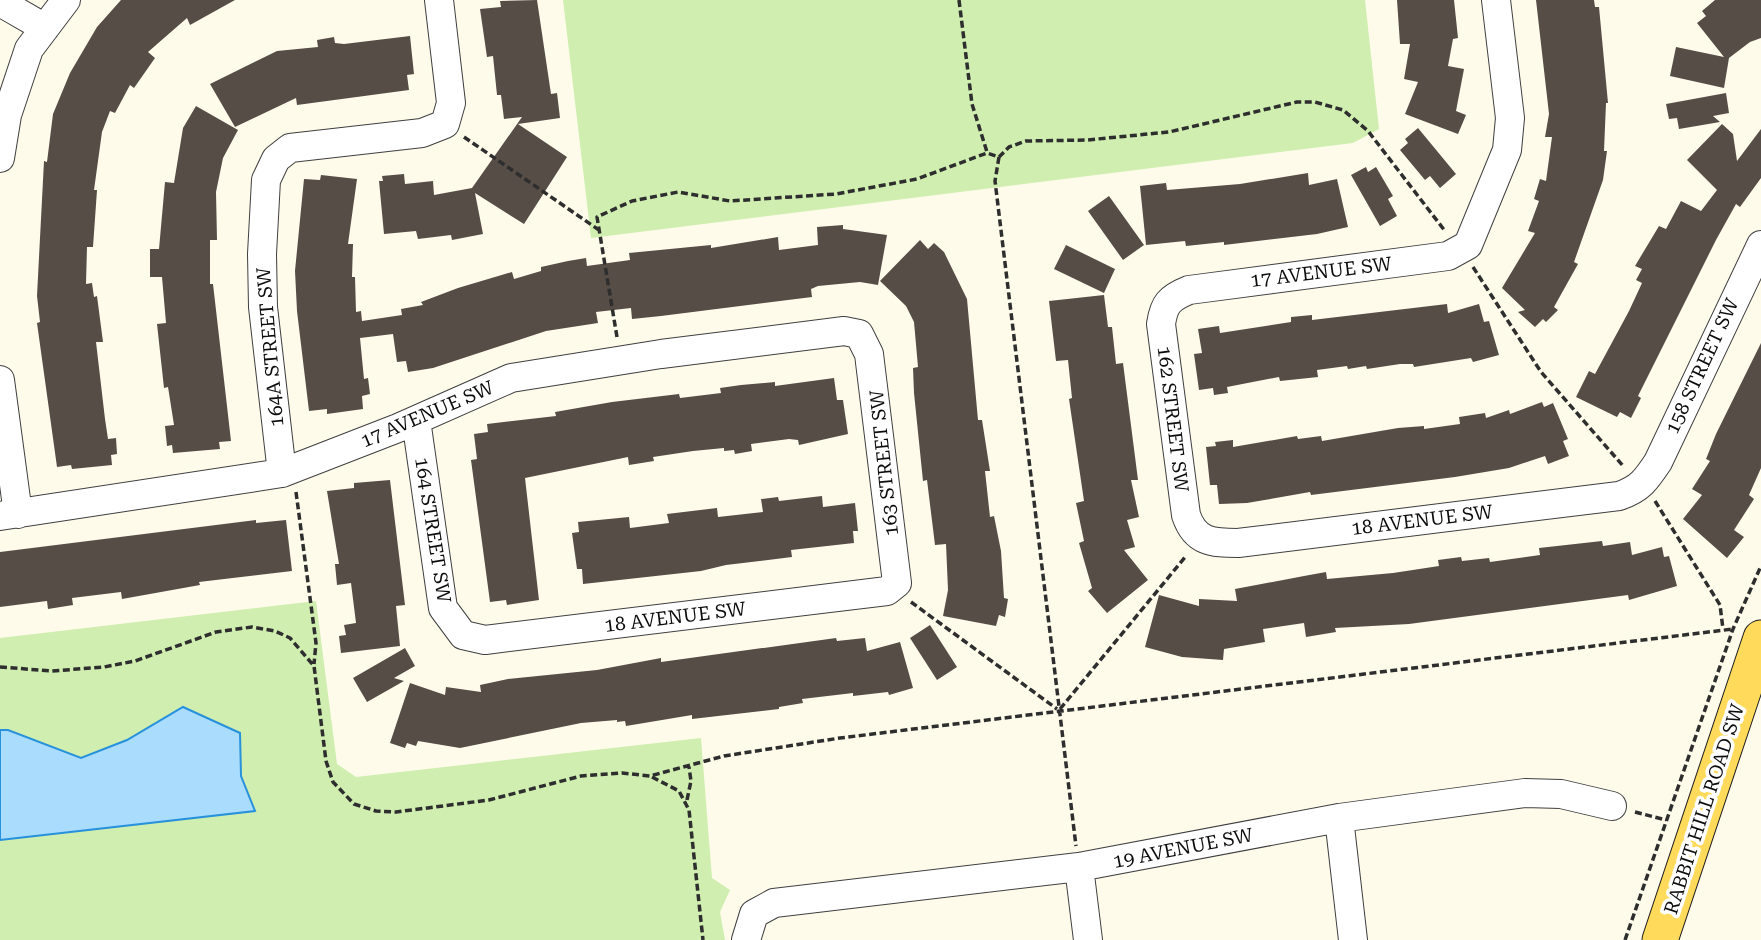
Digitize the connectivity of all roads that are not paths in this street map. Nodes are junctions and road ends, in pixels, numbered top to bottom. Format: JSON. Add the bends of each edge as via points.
{"nodes":[{"id":1,"x":66,"y":0,"type":"edge"},
{"id":2,"x":439,"y":0,"type":"edge"},
{"id":3,"x":1496,"y":0,"type":"edge"},
{"id":4,"x":0,"y":2,"type":"edge"},
{"id":5,"x":45,"y":28,"type":"junction"},
{"id":6,"x":0,"y":158,"type":"edge"},
{"id":7,"x":1761,"y":245,"type":"edge"},
{"id":8,"x":1172,"y":296,"type":"joint"},
{"id":9,"x":859,"y":334,"type":"joint"},
{"id":10,"x":0,"y":380,"type":"edge"},
{"id":11,"x":416,"y":420,"type":"junction"},
{"id":12,"x":287,"y":471,"type":"junction"},
{"id":13,"x":1642,"y":486,"type":"joint"},
{"id":14,"x":9,"y":515,"type":"edge"},
{"id":15,"x":1200,"y":539,"type":"joint"},
{"id":16,"x":889,"y":589,"type":"joint"},
{"id":17,"x":1747,"y":633,"type":"edge"},
{"id":18,"x":463,"y":635,"type":"joint"},
{"id":19,"x":1612,"y":806,"type":"road end"},
{"id":20,"x":1339,"y":818,"type":"junction"},
{"id":21,"x":1079,"y":867,"type":"junction"},
{"id":22,"x":750,"y":927,"type":"edge"},
{"id":23,"x":1088,"y":940,"type":"edge"},
{"id":24,"x":1353,"y":940,"type":"edge"},
{"id":25,"x":1660,"y":940,"type":"edge"}],
"edges":[{"from":1,"to":5,"type":"street"},
{"from":2,"to":12,"type":"street","name":"164A STREET SW","via":[[451,103],[445,124],[422,133],[290,148],[276,159],[267,180],[263,307]]},
{"from":3,"to":8,"type":"street","name":"17 AVENUE SW","via":[[1509,129],[1497,179],[1465,248],[1440,257],[1209,287]]},
{"from":4,"to":5,"type":"street"},
{"from":5,"to":6,"type":"street","via":[[29,49],[7,115]]},
{"from":7,"to":13,"type":"street","name":"158 STREET SW","via":[[1658,462]]},
{"from":8,"to":15,"type":"street","name":"162 STREET SW","via":[[1164,306],[1161,324],[1186,515]]},
{"from":9,"to":11,"type":"street","name":"17 AVENUE SW","via":[[844,331],[511,378]]},
{"from":9,"to":16,"type":"street","name":"163 STREET SW","via":[[874,377],[897,583]]},
{"from":10,"to":14,"type":"street"},
{"from":11,"to":12,"type":"street","name":"17 AVENUE SW"},
{"from":11,"to":18,"type":"street","name":"164 STREET SW","via":[[443,608]]},
{"from":12,"to":14,"type":"street","name":"17 AVENUE SW"},
{"from":13,"to":15,"type":"street","name":"18 AVENUE SW","via":[[1619,496],[1238,543]]},
{"from":16,"to":18,"type":"street","name":"18 AVENUE SW","via":[[485,640]]},
{"from":17,"to":25,"type":"main road","name":"RABBIT HILL ROAD SW"},
{"from":19,"to":20,"type":"street","name":"19 AVENUE SW","via":[[1561,794],[1525,793]]},
{"from":20,"to":21,"type":"street","name":"19 AVENUE SW"},
{"from":20,"to":24,"type":"street"},
{"from":21,"to":22,"type":"street","name":"19 AVENUE SW","via":[[774,903]]},
{"from":21,"to":23,"type":"street"}]}
